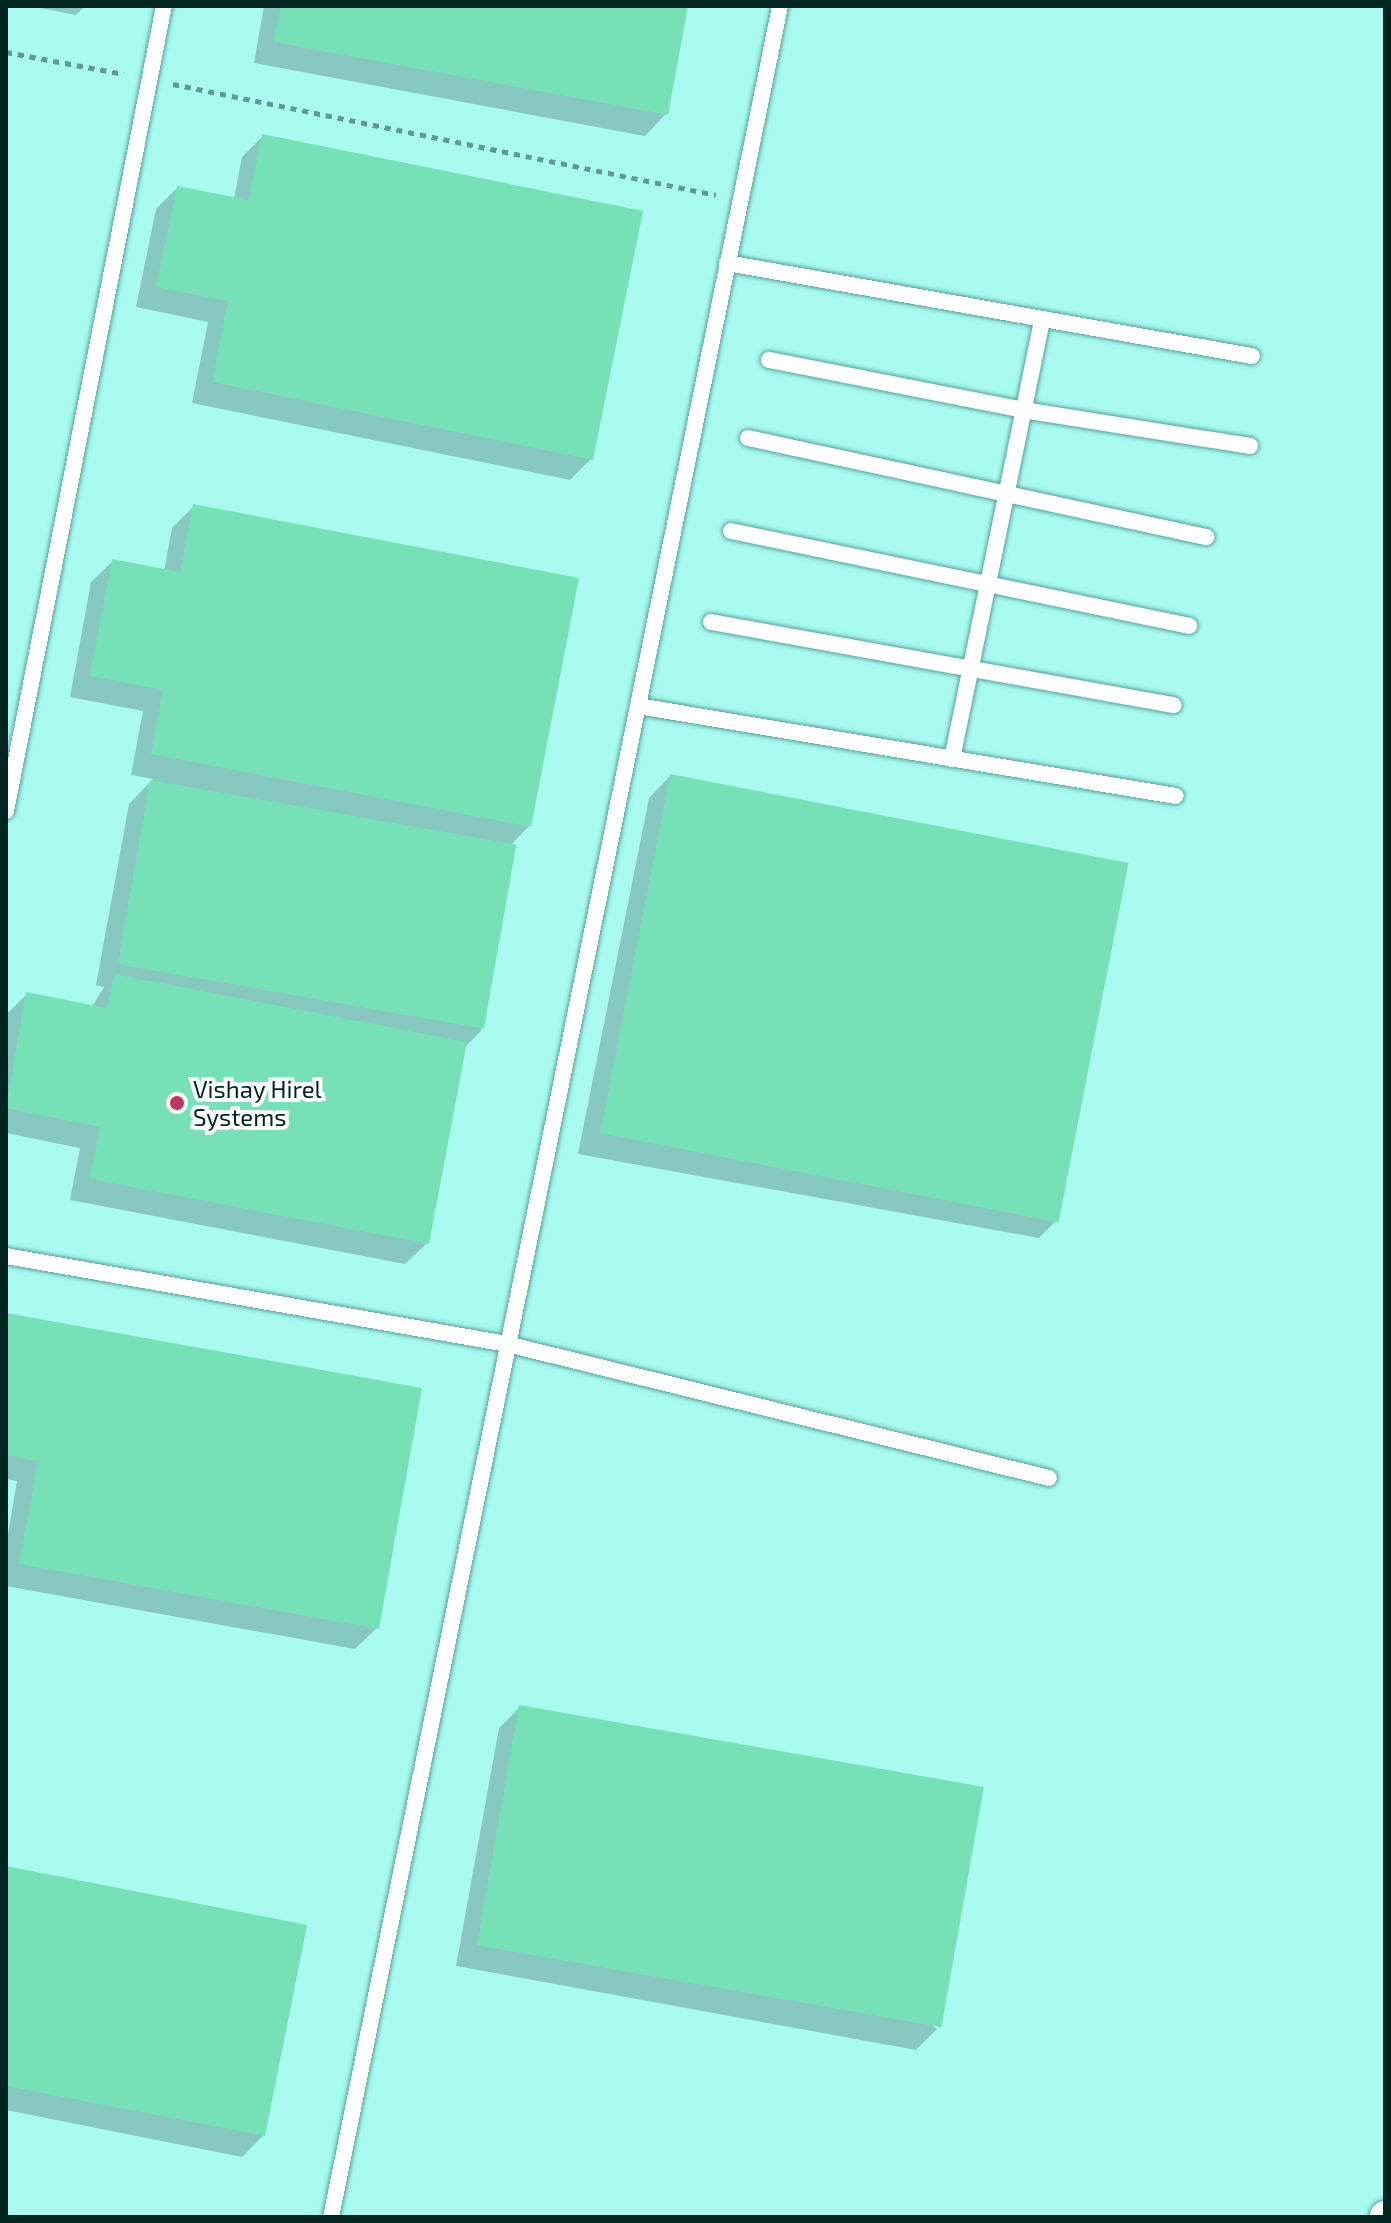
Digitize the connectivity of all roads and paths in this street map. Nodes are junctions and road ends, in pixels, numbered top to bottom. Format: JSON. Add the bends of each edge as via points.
{"nodes":[{"id":1,"x":164,"y":6,"type":"edge"},
{"id":2,"x":780,"y":6,"type":"edge"},
{"id":3,"x":6,"y":52,"type":"edge"},
{"id":4,"x":150,"y":79,"type":"junction"},
{"id":5,"x":740,"y":200,"type":"junction"},
{"id":6,"x":727,"y":263,"type":"junction"},
{"id":7,"x":1042,"y":319,"type":"junction"},
{"id":8,"x":1252,"y":356,"type":"dead end"},
{"id":9,"x":769,"y":360,"type":"dead end"},
{"id":10,"x":1023,"y":410,"type":"junction"},
{"id":11,"x":748,"y":438,"type":"dead end"},
{"id":12,"x":1250,"y":446,"type":"dead end"},
{"id":13,"x":1006,"y":492,"type":"junction"},
{"id":14,"x":731,"y":531,"type":"dead end"},
{"id":15,"x":1206,"y":537,"type":"dead end"},
{"id":16,"x":988,"y":582,"type":"junction"},
{"id":17,"x":711,"y":622,"type":"dead end"},
{"id":18,"x":1189,"y":626,"type":"dead end"},
{"id":19,"x":971,"y":667,"type":"junction"},
{"id":20,"x":1174,"y":705,"type":"dead end"},
{"id":21,"x":638,"y":706,"type":"junction"},
{"id":22,"x":952,"y":759,"type":"junction"},
{"id":23,"x":1176,"y":796,"type":"dead end"},
{"id":24,"x":6,"y":811,"type":"edge"},
{"id":25,"x":6,"y":1256,"type":"edge"},
{"id":26,"x":507,"y":1344,"type":"junction"},
{"id":27,"x":1049,"y":1478,"type":"dead end"},
{"id":28,"x":331,"y":2217,"type":"edge"}],
"edges":[{"from":1,"to":4,"type":"lane"},
{"from":2,"to":5,"type":"lane"},
{"from":3,"to":4,"type":"path"},
{"from":4,"to":5,"type":"path"},
{"from":4,"to":24,"type":"lane"},
{"from":5,"to":6,"type":"lane"},
{"from":6,"to":7,"type":"lane"},
{"from":6,"to":21,"type":"lane"},
{"from":7,"to":8,"type":"lane"},
{"from":7,"to":10,"type":"lane"},
{"from":9,"to":10,"type":"lane"},
{"from":10,"to":12,"type":"lane"},
{"from":10,"to":13,"type":"lane"},
{"from":11,"to":13,"type":"lane"},
{"from":13,"to":15,"type":"lane"},
{"from":13,"to":16,"type":"lane"},
{"from":14,"to":16,"type":"lane"},
{"from":16,"to":18,"type":"lane"},
{"from":16,"to":19,"type":"lane"},
{"from":17,"to":19,"type":"lane"},
{"from":19,"to":20,"type":"lane"},
{"from":19,"to":22,"type":"lane"},
{"from":21,"to":22,"type":"lane"},
{"from":21,"to":26,"type":"lane"},
{"from":22,"to":23,"type":"lane"},
{"from":25,"to":26,"type":"lane"},
{"from":26,"to":27,"type":"lane"},
{"from":26,"to":28,"type":"lane"}]}
